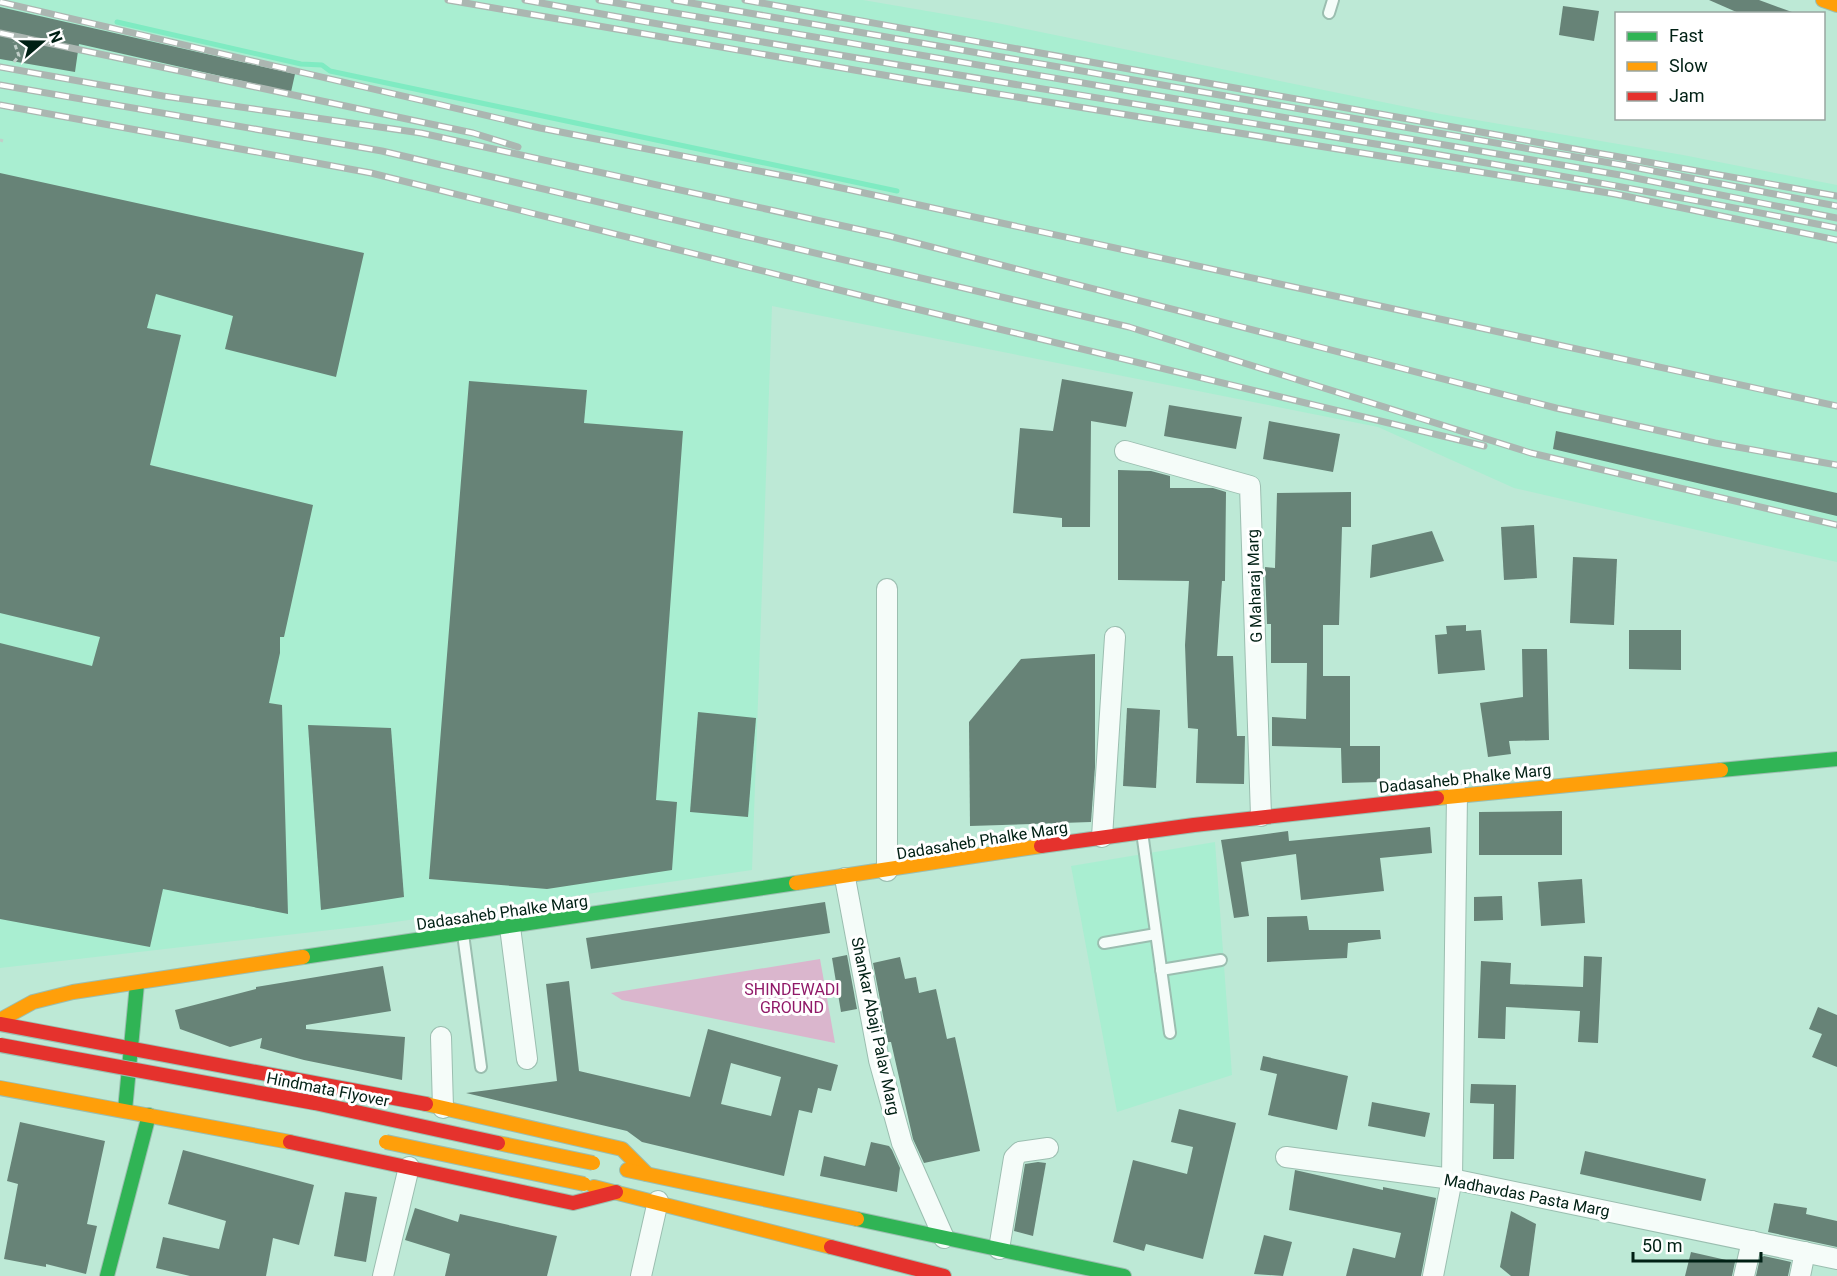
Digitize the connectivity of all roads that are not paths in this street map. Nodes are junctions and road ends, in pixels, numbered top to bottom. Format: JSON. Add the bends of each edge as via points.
{"nodes":[{"id":1,"x":1333,"y":0,"type":"edge"},
{"id":2,"x":1823,"y":0,"type":"edge"},
{"id":3,"x":1837,"y":5,"type":"edge"},
{"id":4,"x":1329,"y":13,"type":"dead end"},
{"id":5,"x":1125,"y":451,"type":"dead end"},
{"id":6,"x":887,"y":589,"type":"dead end"},
{"id":7,"x":1115,"y":637,"type":"dead end"},
{"id":8,"x":1837,"y":759,"type":"edge"},
{"id":9,"x":1457,"y":794,"type":"junction"},
{"id":10,"x":1261,"y":816,"type":"junction"},
{"id":11,"x":1142,"y":832,"type":"junction"},
{"id":12,"x":1102,"y":837,"type":"junction"},
{"id":13,"x":887,"y":871,"type":"junction"},
{"id":14,"x":845,"y":878,"type":"junction"},
{"id":15,"x":510,"y":927,"type":"junction"},
{"id":16,"x":463,"y":934,"type":"junction"},
{"id":17,"x":1156,"y":934,"type":"junction"},
{"id":18,"x":1104,"y":943,"type":"dead end"},
{"id":19,"x":1221,"y":960,"type":"dead end"},
{"id":20,"x":1161,"y":970,"type":"junction"},
{"id":21,"x":137,"y":984,"type":"junction"},
{"id":22,"x":0,"y":1022,"type":"edge"},
{"id":23,"x":1170,"y":1032,"type":"dead end"},
{"id":24,"x":112,"y":1037,"type":"junction"},
{"id":25,"x":441,"y":1037,"type":"dead end"},
{"id":26,"x":0,"y":1046,"type":"edge"},
{"id":27,"x":132,"y":1049,"type":"junction"},
{"id":28,"x":527,"y":1059,"type":"dead end"},
{"id":29,"x":481,"y":1067,"type":"dead end"},
{"id":30,"x":0,"y":1088,"type":"edge"},
{"id":31,"x":106,"y":1091,"type":"junction"},
{"id":32,"x":144,"y":1093,"type":"dead end"},
{"id":33,"x":443,"y":1108,"type":"junction"},
{"id":34,"x":125,"y":1110,"type":"junction"},
{"id":35,"x":148,"y":1115,"type":"junction"},
{"id":36,"x":367,"y":1138,"type":"dead end"},
{"id":37,"x":1048,"y":1148,"type":"dead end"},
{"id":38,"x":1286,"y":1157,"type":"dead end"},
{"id":39,"x":409,"y":1167,"type":"junction"},
{"id":40,"x":647,"y":1174,"type":"junction"},
{"id":41,"x":1452,"y":1179,"type":"junction"},
{"id":42,"x":616,"y":1192,"type":"junction"},
{"id":43,"x":658,"y":1202,"type":"junction"},
{"id":44,"x":944,"y":1238,"type":"junction"},
{"id":45,"x":1752,"y":1241,"type":"junction"},
{"id":46,"x":999,"y":1249,"type":"junction"},
{"id":47,"x":1805,"y":1252,"type":"junction"},
{"id":48,"x":1837,"y":1259,"type":"edge"},
{"id":49,"x":107,"y":1276,"type":"edge"},
{"id":50,"x":383,"y":1276,"type":"edge"},
{"id":51,"x":641,"y":1276,"type":"edge"},
{"id":52,"x":944,"y":1276,"type":"edge"},
{"id":53,"x":1124,"y":1276,"type":"edge"},
{"id":54,"x":1433,"y":1276,"type":"edge"},
{"id":55,"x":1744,"y":1276,"type":"edge"},
{"id":56,"x":1800,"y":1276,"type":"edge"}],
"edges":[{"from":1,"to":4,"type":"lane"},
{"from":2,"to":3,"type":"main road"},
{"from":5,"to":10,"type":"street","name":"G Maharaj Marg","via":[[1250,486]]},
{"from":6,"to":13,"type":"street"},
{"from":7,"to":12,"type":"street"},
{"from":8,"to":9,"type":"main road","name":"Dadasaheb Phalke Marg"},
{"from":9,"to":10,"type":"main road","name":"Dadasaheb Phalke Marg"},
{"from":9,"to":41,"type":"street"},
{"from":10,"to":11,"type":"main road","name":"Dadasaheb Phalke Marg"},
{"from":11,"to":12,"type":"main road","name":"Dadasaheb Phalke Marg"},
{"from":11,"to":17,"type":"lane"},
{"from":12,"to":13,"type":"main road","name":"Dadasaheb Phalke Marg"},
{"from":13,"to":14,"type":"main road","name":"Dadasaheb Phalke Marg"},
{"from":14,"to":15,"type":"main road","name":"Dadasaheb Phalke Marg"},
{"from":14,"to":44,"type":"street","name":"Shankar Abaji Palav Marg","via":[[879,1060],[902,1143]]},
{"from":15,"to":16,"type":"main road","name":"Dadasaheb Phalke Marg"},
{"from":15,"to":28,"type":"street"},
{"from":16,"to":21,"type":"main road","name":"Dadasaheb Phalke Marg"},
{"from":16,"to":29,"type":"lane"},
{"from":17,"to":18,"type":"lane"},
{"from":17,"to":20,"type":"lane"},
{"from":19,"to":20,"type":"lane"},
{"from":20,"to":23,"type":"lane"},
{"from":21,"to":22,"type":"main road","name":"Dadasaheb Phalke Marg","via":[[117,992],[73,992],[33,1002]]},
{"from":21,"to":27,"type":"main road"},
{"from":22,"to":24,"type":"main road"},
{"from":24,"to":27,"type":"main road"},
{"from":24,"to":31,"type":"main road"},
{"from":25,"to":33,"type":"street"},
{"from":26,"to":40,"type":"main road","name":"Hindmata Flyover","bridge":true,"via":[[304,1101]]},
{"from":27,"to":33,"type":"main road"},
{"from":27,"to":34,"type":"main road"},
{"from":30,"to":31,"type":"main road"},
{"from":31,"to":32,"type":"main road"},
{"from":31,"to":34,"type":"main road"},
{"from":33,"to":40,"type":"main road","via":[[622,1149]]},
{"from":34,"to":35,"type":"main road"},
{"from":35,"to":39,"type":"main road"},
{"from":35,"to":49,"type":"main road"},
{"from":36,"to":42,"type":"main road","bridge":true},
{"from":37,"to":46,"type":"street","via":[[1020,1152],[1014,1158]]},
{"from":38,"to":41,"type":"street","name":"Madhavdas Pasta Marg"},
{"from":39,"to":42,"type":"main road","via":[[573,1203]]},
{"from":39,"to":50,"type":"street"},
{"from":40,"to":44,"type":"main road","name":"Hindmata Flyover"},
{"from":41,"to":45,"type":"street","name":"Madhavdas Pasta Marg"},
{"from":41,"to":54,"type":"street"},
{"from":42,"to":43,"type":"main road"},
{"from":43,"to":51,"type":"street"},
{"from":43,"to":52,"type":"main road"},
{"from":44,"to":46,"type":"main road","name":"Hindmata Flyover"},
{"from":45,"to":47,"type":"street","name":"Madhavdas Pasta Marg"},
{"from":45,"to":55,"type":"street"},
{"from":46,"to":53,"type":"main road","name":"Hindmata Flyover"},
{"from":47,"to":48,"type":"street","name":"Madhavdas Pasta Marg"},
{"from":47,"to":56,"type":"street"}]}
